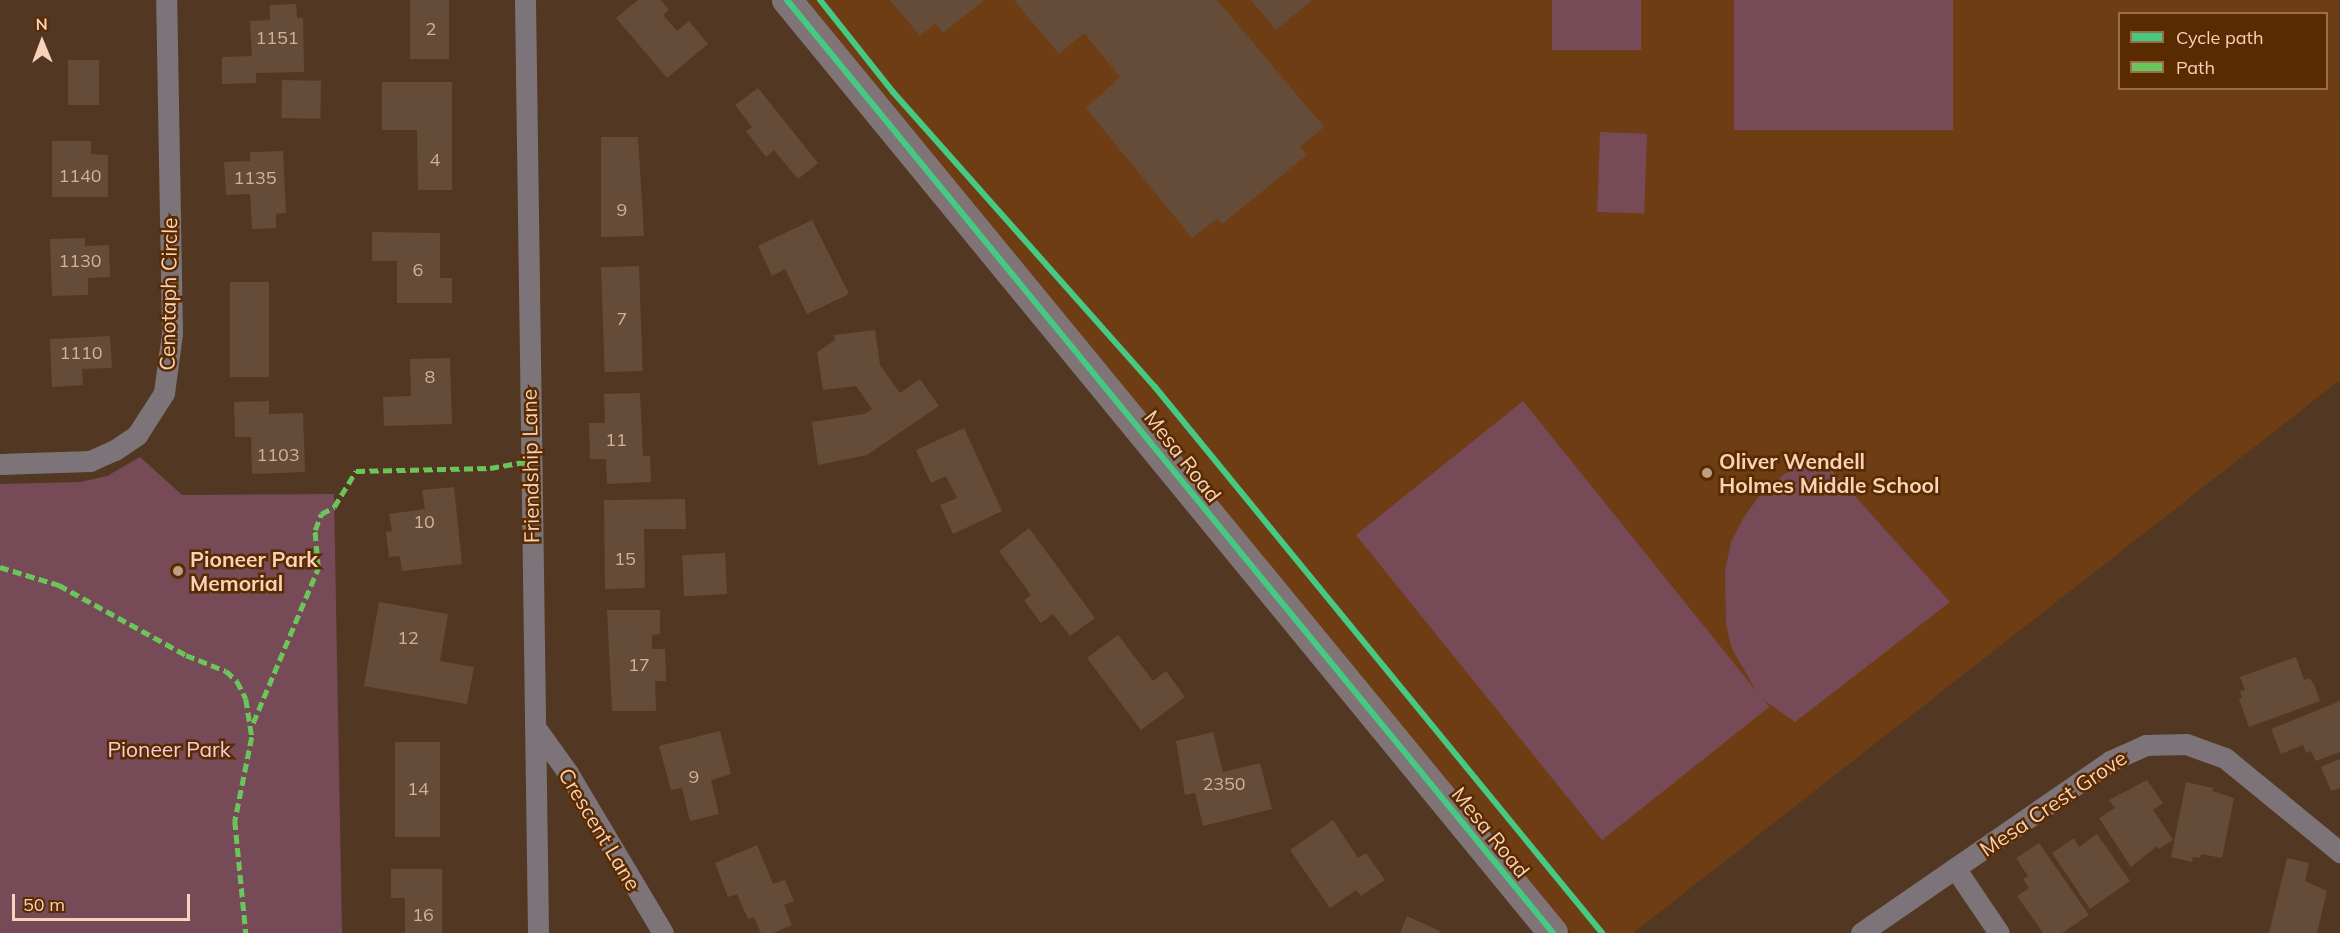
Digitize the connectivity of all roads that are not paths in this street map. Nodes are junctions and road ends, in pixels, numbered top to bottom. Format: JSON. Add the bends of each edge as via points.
{"nodes":[{"id":1,"x":166,"y":0,"type":"edge"},
{"id":2,"x":525,"y":0,"type":"edge"},
{"id":3,"x":787,"y":0,"type":"edge"},
{"id":4,"x":0,"y":464,"type":"edge"},
{"id":5,"x":535,"y":727,"type":"junction"},
{"id":6,"x":2340,"y":852,"type":"edge"},
{"id":7,"x":1955,"y":868,"type":"junction"},
{"id":8,"x":538,"y":933,"type":"edge"},
{"id":9,"x":663,"y":933,"type":"edge"},
{"id":10,"x":1553,"y":933,"type":"edge"},
{"id":11,"x":1861,"y":933,"type":"edge"},
{"id":12,"x":1999,"y":933,"type":"edge"}],
"edges":[{"from":1,"to":4,"type":"street","name":"Cenotaph Circle","via":[[172,333],[164,393],[137,435],[115,450],[90,460]]},
{"from":2,"to":5,"type":"street","name":"Friendship Lane"},
{"from":3,"to":10,"type":"main road","name":"Mesa Road"},
{"from":5,"to":8,"type":"street","name":"Friendship Lane"},
{"from":5,"to":9,"type":"street","name":"Crescent Lane","via":[[568,773]]},
{"from":6,"to":7,"type":"street","name":"Mesa Crest Grove","via":[[2224,758],[2186,744],[2168,743],[2146,745],[2110,761]]},
{"from":7,"to":11,"type":"street","name":"Mesa Crest Grove"},
{"from":7,"to":12,"type":"street"}]}
